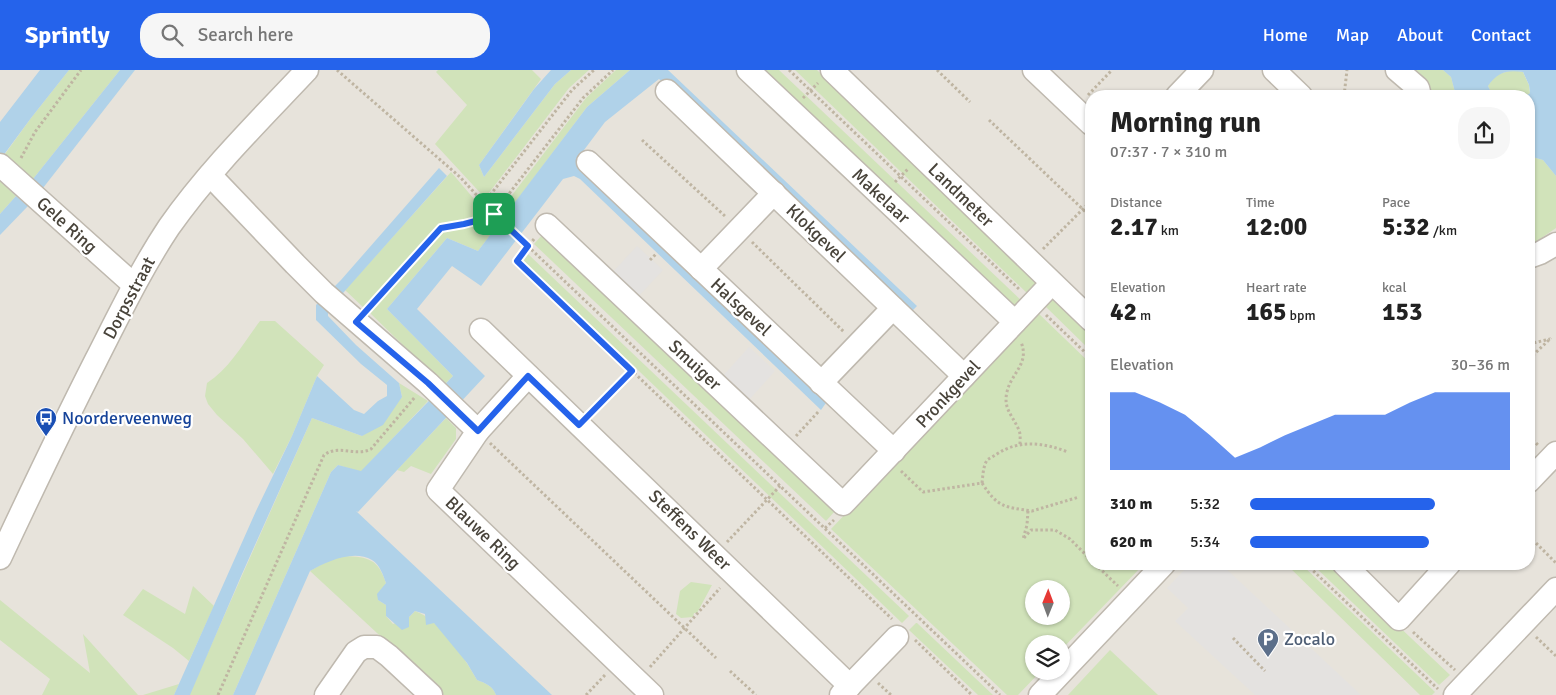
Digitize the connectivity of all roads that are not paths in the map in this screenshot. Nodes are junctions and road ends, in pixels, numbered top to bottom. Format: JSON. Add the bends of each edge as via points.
{"nodes":[{"id":1,"x":306,"y":70,"type":"edge"},
{"id":2,"x":748,"y":70,"type":"edge"},
{"id":3,"x":1034,"y":70,"type":"edge"},
{"id":4,"x":1202,"y":70,"type":"edge"},
{"id":5,"x":1274,"y":70,"type":"edge"},
{"id":6,"x":1397,"y":70,"type":"edge"},
{"id":7,"x":828,"y":73,"type":"edge"},
{"id":8,"x":1183,"y":90,"type":"edge"},
{"id":9,"x":1295,"y":90,"type":"edge"},
{"id":10,"x":1418,"y":90,"type":"edge"},
{"id":11,"x":667,"y":91,"type":"dead end"},
{"id":12,"x":1085,"y":118,"type":"edge"},
{"id":13,"x":588,"y":162,"type":"dead end"},
{"id":14,"x":5,"y":169,"type":"edge"},
{"id":15,"x":210,"y":175,"type":"junction"},
{"id":16,"x":774,"y":193,"type":"junction"},
{"id":17,"x":547,"y":226,"type":"road end"},
{"id":18,"x":1556,"y":244,"type":"edge"},
{"id":19,"x":1535,"y":255,"type":"edge"},
{"id":20,"x":701,"y":269,"type":"junction"},
{"id":21,"x":1052,"y":283,"type":"junction"},
{"id":22,"x":134,"y":285,"type":"junction"},
{"id":23,"x":893,"y":308,"type":"junction"},
{"id":24,"x":1085,"y":314,"type":"edge"},
{"id":25,"x":1012,"y":325,"type":"junction"},
{"id":26,"x":481,"y":330,"type":"dead end"},
{"id":27,"x":528,"y":376,"type":"junction"},
{"id":28,"x":964,"y":376,"type":"junction"},
{"id":29,"x":821,"y":383,"type":"junction"},
{"id":30,"x":470,"y":424,"type":"junction"},
{"id":31,"x":1556,"y":453,"type":"edge"},
{"id":32,"x":891,"y":455,"type":"junction"},
{"id":33,"x":1535,"y":475,"type":"edge"},
{"id":34,"x":843,"y":504,"type":"joint"},
{"id":35,"x":0,"y":558,"type":"edge"},
{"id":36,"x":1158,"y":570,"type":"edge"},
{"id":37,"x":1350,"y":570,"type":"edge"},
{"id":38,"x":1444,"y":570,"type":"edge"},
{"id":39,"x":1556,"y":589,"type":"edge"},
{"id":40,"x":901,"y":632,"type":"road end"},
{"id":41,"x":637,"y":690,"type":"edge"},
{"id":42,"x":846,"y":690,"type":"edge"},
{"id":43,"x":1469,"y":691,"type":"edge"},
{"id":44,"x":326,"y":695,"type":"edge"},
{"id":45,"x":431,"y":695,"type":"edge"},
{"id":46,"x":1040,"y":695,"type":"edge"}],
"edges":[{"from":1,"to":15,"type":"street","name":"Dorpsstraat"},
{"from":2,"to":25,"type":"street","name":"Makelaar"},
{"from":3,"to":12,"type":"street"},
{"from":4,"to":8,"type":"street"},
{"from":5,"to":9,"type":"street"},
{"from":6,"to":10,"type":"street"},
{"from":7,"to":21,"type":"street","name":"Landmeter","via":[[920,155]]},
{"from":11,"to":16,"type":"street","name":"Klokgevel"},
{"from":13,"to":20,"type":"street","name":"Halsgevel"},
{"from":14,"to":22,"type":"street","name":"Gele Ring"},
{"from":15,"to":22,"type":"street","name":"Dorpsstraat","via":[[170,227]]},
{"from":15,"to":30,"type":"street","via":[[324,293]]},
{"from":16,"to":20,"type":"street"},
{"from":16,"to":23,"type":"street","name":"Klokgevel"},
{"from":17,"to":34,"type":"street","name":"Smuiger"},
{"from":18,"to":19,"type":"street"},
{"from":20,"to":29,"type":"street","name":"Halsgevel"},
{"from":21,"to":24,"type":"street","name":"Landmeter"},
{"from":21,"to":25,"type":"street","name":"Pronkgevel"},
{"from":22,"to":35,"type":"street","name":"Dorpsstraat"},
{"from":23,"to":28,"type":"street","name":"Klokgevel"},
{"from":23,"to":29,"type":"street"},
{"from":25,"to":28,"type":"street","name":"Pronkgevel"},
{"from":26,"to":27,"type":"street","name":"Steffens Weer"},
{"from":27,"to":30,"type":"street"},
{"from":27,"to":42,"type":"street","name":"Steffens Weer","via":[[734,572]]},
{"from":28,"to":32,"type":"street","name":"Pronkgevel"},
{"from":29,"to":32,"type":"street","name":"Halsgevel"},
{"from":30,"to":41,"type":"street","name":"Blauwe Ring","via":[[438,490],[618,662]]},
{"from":31,"to":33,"type":"street"},
{"from":32,"to":34,"type":"street","name":"Pronkgevel"},
{"from":36,"to":46,"type":"street"},
{"from":37,"to":38,"type":"street","via":[[1399,619]]},
{"from":39,"to":43,"type":"street"},
{"from":40,"to":42,"type":"street","name":"Steffens Weer"},
{"from":44,"to":45,"type":"street","via":[[356,652],[364,647],[377,647]]}]}
